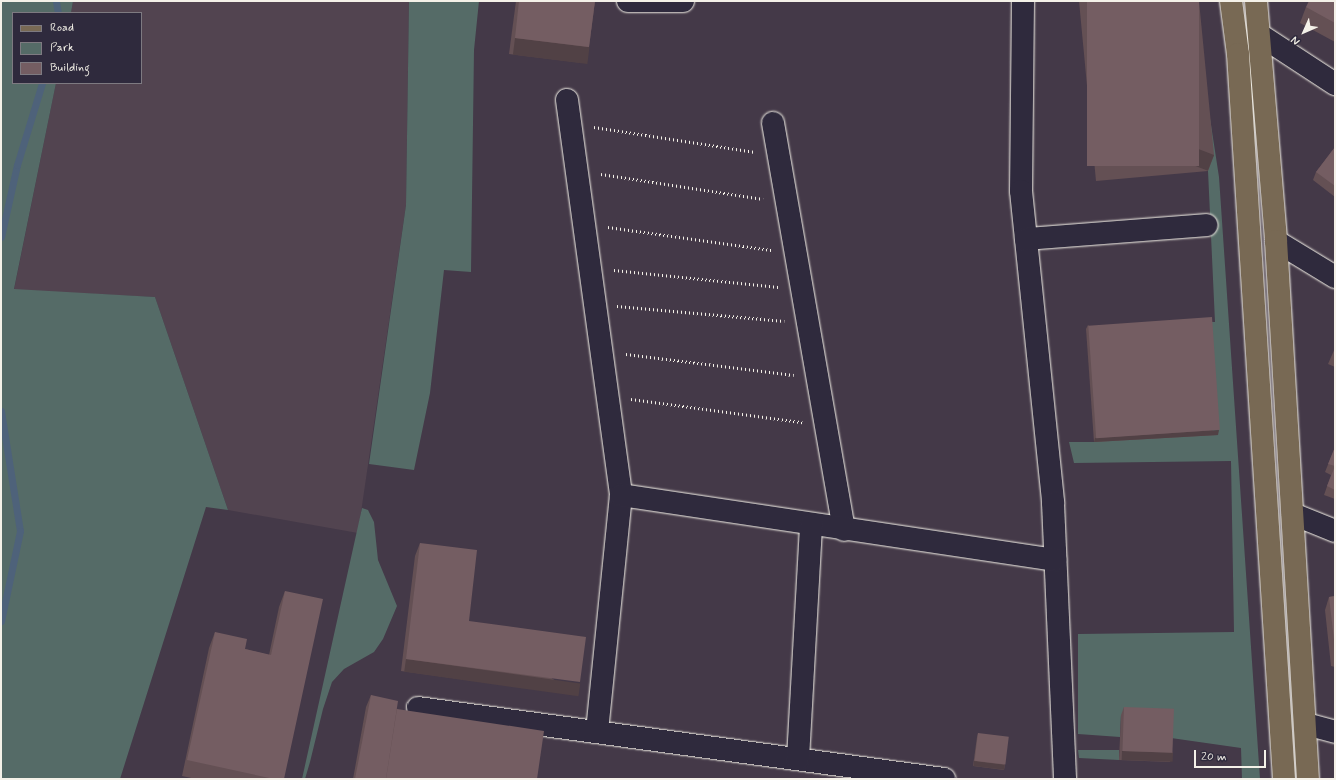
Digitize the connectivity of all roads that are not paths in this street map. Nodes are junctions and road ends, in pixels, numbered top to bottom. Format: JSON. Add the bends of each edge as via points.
{"nodes":[{"id":1,"x":628,"y":1,"type":"edge"},
{"id":2,"x":682,"y":1,"type":"edge"},
{"id":3,"x":1023,"y":1,"type":"edge"},
{"id":4,"x":1231,"y":1,"type":"edge"},
{"id":5,"x":1256,"y":1,"type":"edge"},
{"id":6,"x":1260,"y":35,"type":"junction"},
{"id":7,"x":1335,"y":84,"type":"edge"},
{"id":8,"x":567,"y":100,"type":"dead end"},
{"id":9,"x":773,"y":123,"type":"dead end"},
{"id":10,"x":1206,"y":225,"type":"dead end"},
{"id":11,"x":1026,"y":239,"type":"junction"},
{"id":12,"x":1276,"y":242,"type":"junction"},
{"id":13,"x":1335,"y":277,"type":"edge"},
{"id":14,"x":621,"y":495,"type":"junction"},
{"id":15,"x":1293,"y":514,"type":"junction"},
{"id":16,"x":811,"y":525,"type":"junction"},
{"id":17,"x":844,"y":530,"type":"junction"},
{"id":18,"x":1335,"y":531,"type":"edge"},
{"id":19,"x":1055,"y":560,"type":"junction"},
{"id":20,"x":418,"y":708,"type":"dead end"},
{"id":21,"x":1306,"y":724,"type":"junction"},
{"id":22,"x":597,"y":732,"type":"junction"},
{"id":23,"x":1335,"y":732,"type":"edge"},
{"id":24,"x":798,"y":759,"type":"junction"},
{"id":25,"x":944,"y":779,"type":"edge"},
{"id":26,"x":1065,"y":779,"type":"edge"},
{"id":27,"x":1284,"y":779,"type":"edge"},
{"id":28,"x":1308,"y":779,"type":"edge"}],
"edges":[{"from":1,"to":2,"type":"street"},
{"from":3,"to":11,"type":"street","via":[[1021,191]]},
{"from":4,"to":27,"type":"main road","via":[[1238,54]]},
{"from":5,"to":6,"type":"main road"},
{"from":6,"to":7,"type":"street"},
{"from":6,"to":12,"type":"main road"},
{"from":8,"to":14,"type":"street"},
{"from":9,"to":17,"type":"street"},
{"from":10,"to":11,"type":"street"},
{"from":11,"to":19,"type":"street","via":[[1053,502]]},
{"from":12,"to":13,"type":"street"},
{"from":12,"to":15,"type":"main road"},
{"from":14,"to":16,"type":"street"},
{"from":14,"to":22,"type":"street"},
{"from":15,"to":18,"type":"street"},
{"from":15,"to":21,"type":"main road"},
{"from":16,"to":17,"type":"street"},
{"from":16,"to":24,"type":"street"},
{"from":17,"to":19,"type":"street"},
{"from":19,"to":26,"type":"street"},
{"from":20,"to":22,"type":"street"},
{"from":21,"to":23,"type":"street"},
{"from":21,"to":28,"type":"main road"},
{"from":22,"to":24,"type":"street"},
{"from":24,"to":25,"type":"street"}]}
